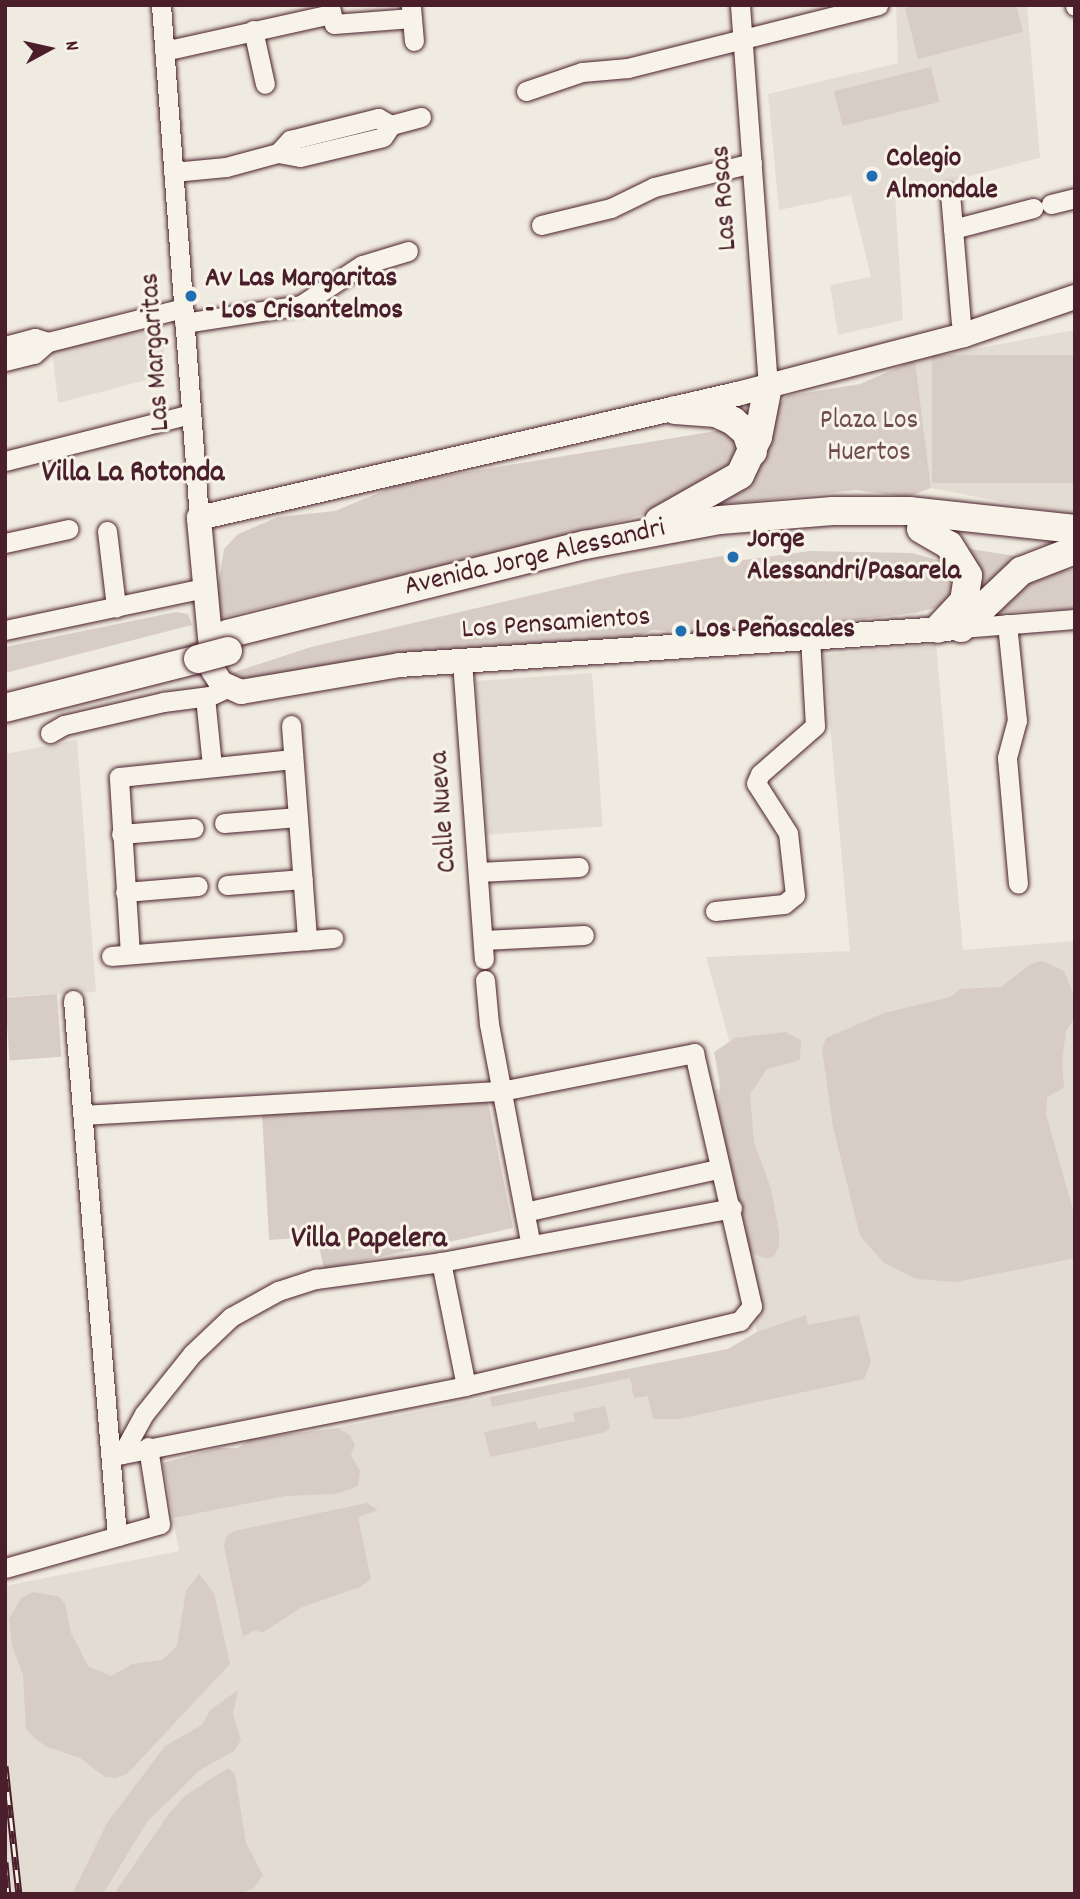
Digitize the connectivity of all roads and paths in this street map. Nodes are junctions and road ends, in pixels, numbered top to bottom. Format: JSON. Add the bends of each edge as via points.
{"nodes":[{"id":1,"x":161,"y":5,"type":"edge"},
{"id":2,"x":740,"y":5,"type":"edge"},
{"id":3,"x":878,"y":5,"type":"edge"},
{"id":4,"x":330,"y":10,"type":"edge"},
{"id":5,"x":412,"y":11,"type":"edge"},
{"id":6,"x":253,"y":30,"type":"junction"},
{"id":7,"x":742,"y":38,"type":"junction"},
{"id":8,"x":414,"y":41,"type":"dead end"},
{"id":9,"x":164,"y":51,"type":"junction"},
{"id":10,"x":264,"y":84,"type":"dead end"},
{"id":11,"x":526,"y":91,"type":"dead end"},
{"id":12,"x":421,"y":117,"type":"dead end"},
{"id":13,"x":752,"y":163,"type":"junction"},
{"id":14,"x":173,"y":172,"type":"junction"},
{"id":15,"x":950,"y":193,"type":"dead end"},
{"id":16,"x":1075,"y":198,"type":"edge"},
{"id":17,"x":541,"y":225,"type":"dead end"},
{"id":18,"x":953,"y":229,"type":"junction"},
{"id":19,"x":408,"y":251,"type":"dead end"},
{"id":20,"x":1075,"y":297,"type":"edge"},
{"id":21,"x":184,"y":315,"type":"junction"},
{"id":22,"x":961,"y":323,"type":"junction"},
{"id":23,"x":48,"y":342,"type":"junction"},
{"id":24,"x":5,"y":346,"type":"edge"},
{"id":25,"x":5,"y":361,"type":"edge"},
{"id":26,"x":768,"y":381,"type":"junction"},
{"id":27,"x":675,"y":410,"type":"junction"},
{"id":28,"x":191,"y":414,"type":"junction"},
{"id":29,"x":753,"y":452,"type":"junction"},
{"id":30,"x":5,"y":461,"type":"edge"},
{"id":31,"x":429,"y":463,"type":"junction"},
{"id":32,"x":199,"y":518,"type":"junction"},
{"id":33,"x":68,"y":529,"type":"dead end"},
{"id":34,"x":921,"y":529,"type":"junction"},
{"id":35,"x":1075,"y":529,"type":"edge"},
{"id":36,"x":107,"y":531,"type":"dead end"},
{"id":37,"x":631,"y":535,"type":"junction"},
{"id":38,"x":5,"y":543,"type":"edge"},
{"id":39,"x":1075,"y":548,"type":"edge"},
{"id":40,"x":204,"y":588,"type":"junction"},
{"id":41,"x":116,"y":607,"type":"junction"},
{"id":42,"x":1075,"y":619,"type":"edge"},
{"id":43,"x":1007,"y":624,"type":"junction"},
{"id":44,"x":949,"y":628,"type":"junction"},
{"id":45,"x":5,"y":630,"type":"edge"},
{"id":46,"x":810,"y":637,"type":"junction"},
{"id":47,"x":227,"y":643,"type":"junction"},
{"id":48,"x":197,"y":650,"type":"junction"},
{"id":49,"x":462,"y":661,"type":"junction"},
{"id":50,"x":5,"y":691,"type":"edge"},
{"id":51,"x":216,"y":692,"type":"junction"},
{"id":52,"x":47,"y":697,"type":"junction"},
{"id":53,"x":5,"y":708,"type":"edge"},
{"id":54,"x":5,"y":715,"type":"edge"},
{"id":55,"x":291,"y":725,"type":"dead end"},
{"id":56,"x":50,"y":733,"type":"dead end"},
{"id":57,"x":293,"y":759,"type":"junction"},
{"id":58,"x":212,"y":766,"type":"junction"},
{"id":59,"x":298,"y":817,"type":"junction"},
{"id":60,"x":224,"y":823,"type":"dead end"},
{"id":61,"x":194,"y":828,"type":"dead end"},
{"id":62,"x":121,"y":834,"type":"junction"},
{"id":63,"x":579,"y":867,"type":"dead end"},
{"id":64,"x":478,"y":872,"type":"junction"},
{"id":65,"x":303,"y":879,"type":"junction"},
{"id":66,"x":1017,"y":884,"type":"dead end"},
{"id":67,"x":227,"y":885,"type":"dead end"},
{"id":68,"x":198,"y":886,"type":"dead end"},
{"id":69,"x":125,"y":892,"type":"junction"},
{"id":70,"x":715,"y":911,"type":"dead end"},
{"id":71,"x":584,"y":935,"type":"dead end"},
{"id":72,"x":333,"y":938,"type":"dead end"},
{"id":73,"x":307,"y":940,"type":"junction"},
{"id":74,"x":485,"y":980,"type":"dead end"},
{"id":75,"x":73,"y":1000,"type":"dead end"},
{"id":76,"x":500,"y":1091,"type":"junction"},
{"id":77,"x":83,"y":1115,"type":"junction"},
{"id":78,"x":718,"y":1169,"type":"junction"},
{"id":79,"x":732,"y":1208,"type":"junction"},
{"id":80,"x":525,"y":1212,"type":"junction"},
{"id":81,"x":530,"y":1242,"type":"junction"},
{"id":82,"x":441,"y":1262,"type":"junction"},
{"id":83,"x":466,"y":1386,"type":"junction"},
{"id":84,"x":148,"y":1447,"type":"junction"},
{"id":85,"x":116,"y":1456,"type":"junction"},
{"id":86,"x":117,"y":1536,"type":"junction"},
{"id":87,"x":5,"y":1568,"type":"edge"}],
"edges":[{"from":1,"to":9,"type":"street","name":"Las Margaritas"},
{"from":2,"to":7,"type":"street","name":"Las Rosas"},
{"from":3,"to":7,"type":"street"},
{"from":4,"to":5,"type":"street","via":[[334,24]]},
{"from":4,"to":6,"type":"street"},
{"from":5,"to":8,"type":"street"},
{"from":6,"to":9,"type":"street"},
{"from":6,"to":10,"type":"street"},
{"from":7,"to":11,"type":"street","via":[[628,68],[582,72]]},
{"from":7,"to":13,"type":"street","name":"Las Rosas"},
{"from":9,"to":14,"type":"street","name":"Las Margaritas"},
{"from":12,"to":14,"type":"street","via":[[391,125],[377,118],[290,140],[278,153],[215,169]]},
{"from":13,"to":17,"type":"street","via":[[654,187],[611,208]]},
{"from":13,"to":26,"type":"street","name":"Las Rosas"},
{"from":14,"to":21,"type":"street","name":"Las Margaritas"},
{"from":15,"to":18,"type":"street"},
{"from":16,"to":18,"type":"street"},
{"from":18,"to":22,"type":"street"},
{"from":19,"to":21,"type":"street","via":[[362,265],[301,305]]},
{"from":20,"to":22,"type":"main road"},
{"from":20,"to":26,"type":"main road","via":[[964,335]]},
{"from":21,"to":23,"type":"street"},
{"from":21,"to":28,"type":"street","name":"Las Margaritas"},
{"from":22,"to":26,"type":"main road"},
{"from":23,"to":24,"type":"street","via":[[35,338]]},
{"from":23,"to":25,"type":"street","via":[[34,354]]},
{"from":26,"to":27,"type":"main road"},
{"from":26,"to":29,"type":"highway"},
{"from":26,"to":31,"type":"main road","via":[[474,447]]},
{"from":27,"to":29,"type":"highway","via":[[716,413],[733,421],[746,432]]},
{"from":27,"to":31,"type":"main road"},
{"from":28,"to":30,"type":"street"},
{"from":28,"to":32,"type":"street","name":"Las Margaritas"},
{"from":29,"to":37,"type":"highway","via":[[732,481]]},
{"from":31,"to":32,"type":"main road"},
{"from":32,"to":40,"type":"main road","name":"Las Margaritas"},
{"from":33,"to":38,"type":"street"},
{"from":34,"to":39,"type":"highway","name":"Avenida Jorge Alessandri"},
{"from":34,"to":44,"type":"highway","via":[[949,545],[968,576],[964,601]]},
{"from":34,"to":47,"type":"highway","name":"Avenida Jorge Alessandri","via":[[794,530],[669,545]]},
{"from":35,"to":37,"type":"highway","name":"Avenida Jorge Alessandri","via":[[974,515],[871,510],[758,516]]},
{"from":36,"to":41,"type":"street"},
{"from":37,"to":47,"type":"highway","name":"Avenida Jorge Alessandri"},
{"from":39,"to":44,"type":"highway","via":[[1021,571]]},
{"from":40,"to":41,"type":"street"},
{"from":40,"to":51,"type":"main road","name":"Las Margaritas"},
{"from":41,"to":45,"type":"street"},
{"from":42,"to":43,"type":"street","name":"Los Pensamientos"},
{"from":43,"to":44,"type":"street","name":"Los Pensamientos"},
{"from":43,"to":66,"type":"street","via":[[1017,720],[1007,758]]},
{"from":44,"to":46,"type":"main road","name":"Los Pensamientos"},
{"from":46,"to":49,"type":"main road","name":"Los Pensamientos"},
{"from":46,"to":70,"type":"street","via":[[815,726],[756,783],[788,832],[795,895],[784,904]]},
{"from":47,"to":48,"type":"highway","name":"Avenida Jorge Alessandri"},
{"from":48,"to":50,"type":"highway","name":"Avenida Jorge Alessandri"},
{"from":48,"to":52,"type":"highway","name":"Avenida Jorge Alessandri"},
{"from":49,"to":51,"type":"main road","name":"Los Pensamientos","via":[[365,669],[256,692]]},
{"from":49,"to":64,"type":"street","name":"Calle Nueva"},
{"from":51,"to":56,"type":"street","name":"Los Pensamientos"},
{"from":51,"to":58,"type":"street"},
{"from":52,"to":53,"type":"highway","name":"Avenida Jorge Alessandri"},
{"from":52,"to":54,"type":"highway"},
{"from":55,"to":57,"type":"street"},
{"from":57,"to":58,"type":"street"},
{"from":57,"to":59,"type":"street"},
{"from":58,"to":62,"type":"street","via":[[122,774],[117,785]]},
{"from":59,"to":60,"type":"street"},
{"from":59,"to":65,"type":"street"},
{"from":61,"to":62,"type":"street"},
{"from":62,"to":69,"type":"street"},
{"from":63,"to":64,"type":"street"},
{"from":64,"to":71,"type":"street","name":"Calle Nueva","via":[[484,950]]},
{"from":65,"to":67,"type":"street"},
{"from":65,"to":73,"type":"street"},
{"from":68,"to":69,"type":"street"},
{"from":69,"to":73,"type":"street","via":[[121,955]]},
{"from":72,"to":73,"type":"street"},
{"from":74,"to":76,"type":"street"},
{"from":75,"to":77,"type":"street"},
{"from":76,"to":77,"type":"street"},
{"from":76,"to":78,"type":"street","via":[[694,1053]]},
{"from":76,"to":80,"type":"street"},
{"from":77,"to":85,"type":"street"},
{"from":78,"to":79,"type":"street"},
{"from":78,"to":80,"type":"street"},
{"from":79,"to":81,"type":"street"},
{"from":79,"to":83,"type":"street","via":[[752,1306],[747,1317]]},
{"from":80,"to":81,"type":"street"},
{"from":81,"to":82,"type":"street"},
{"from":82,"to":83,"type":"street"},
{"from":82,"to":85,"type":"street","via":[[316,1279],[248,1306],[172,1375]]},
{"from":83,"to":84,"type":"street"},
{"from":84,"to":85,"type":"street"},
{"from":84,"to":86,"type":"street","via":[[160,1524]]},
{"from":85,"to":86,"type":"street"},
{"from":86,"to":87,"type":"street"}]}
